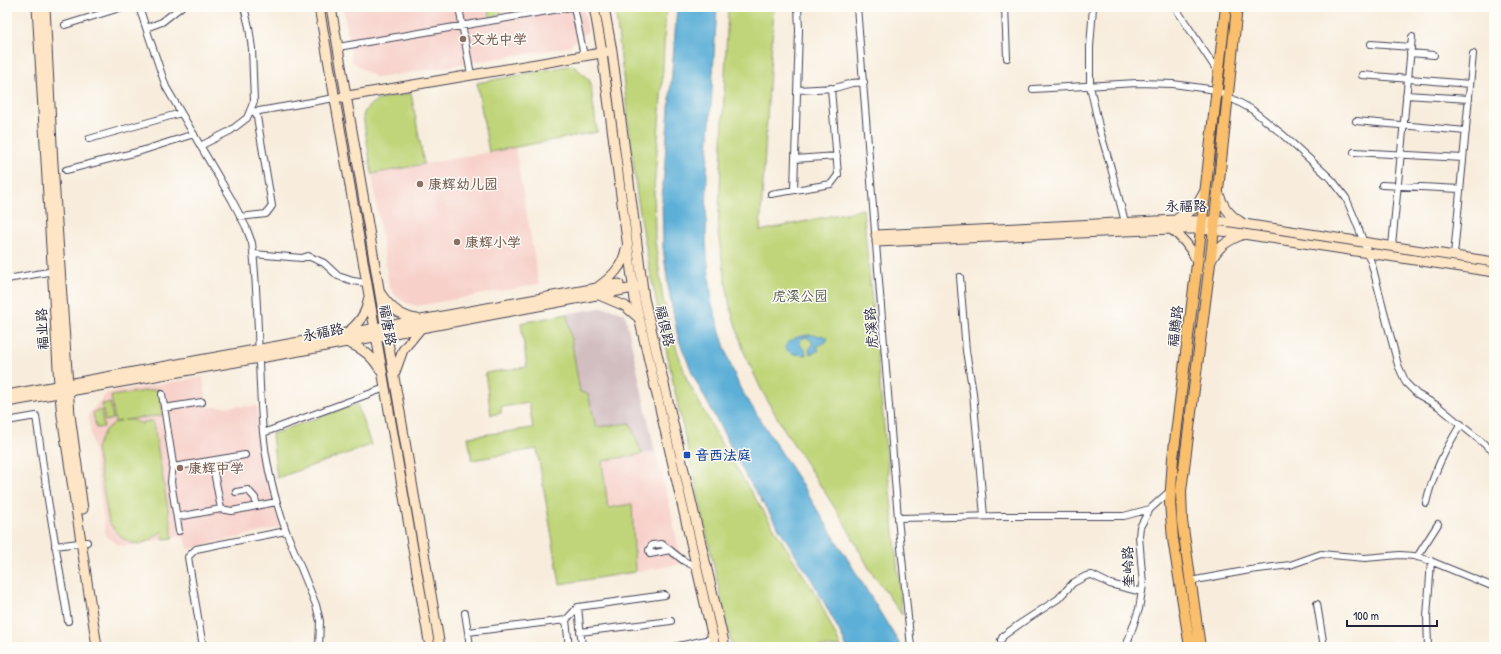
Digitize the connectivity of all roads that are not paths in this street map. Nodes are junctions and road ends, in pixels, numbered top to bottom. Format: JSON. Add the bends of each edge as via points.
{"nodes":[{"id":1,"x":37,"y":7,"type":"edge"},
{"id":2,"x":45,"y":7,"type":"edge"},
{"id":3,"x":123,"y":7,"type":"edge"},
{"id":4,"x":139,"y":7,"type":"edge"},
{"id":5,"x":181,"y":7,"type":"edge"},
{"id":6,"x":246,"y":7,"type":"edge"},
{"id":7,"x":319,"y":7,"type":"edge"},
{"id":8,"x":331,"y":7,"type":"edge"},
{"id":9,"x":459,"y":7,"type":"edge"},
{"id":10,"x":572,"y":7,"type":"edge"},
{"id":11,"x":594,"y":7,"type":"edge"},
{"id":12,"x":604,"y":7,"type":"edge"},
{"id":13,"x":798,"y":7,"type":"edge"},
{"id":14,"x":857,"y":7,"type":"edge"},
{"id":15,"x":1005,"y":7,"type":"edge"},
{"id":16,"x":1093,"y":7,"type":"edge"},
{"id":17,"x":1175,"y":7,"type":"edge"},
{"id":18,"x":1226,"y":7,"type":"edge"},
{"id":19,"x":1237,"y":7,"type":"edge"},
{"id":20,"x":65,"y":25,"type":"dead end"},
{"id":21,"x":462,"y":26,"type":"junction"},
{"id":22,"x":146,"y":28,"type":"junction"},
{"id":23,"x":1412,"y":36,"type":"dead end"},
{"id":24,"x":1371,"y":44,"type":"dead end"},
{"id":25,"x":338,"y":47,"type":"junction"},
{"id":26,"x":1410,"y":50,"type":"junction"},
{"id":27,"x":612,"y":51,"type":"junction"},
{"id":28,"x":602,"y":53,"type":"junction"},
{"id":29,"x":1473,"y":54,"type":"dead end"},
{"id":30,"x":1434,"y":55,"type":"dead end"},
{"id":31,"x":584,"y":56,"type":"junction"},
{"id":32,"x":1007,"y":58,"type":"dead end"},
{"id":33,"x":1218,"y":72,"type":"junction"},
{"id":34,"x":470,"y":75,"type":"junction"},
{"id":35,"x":1362,"y":75,"type":"dead end"},
{"id":36,"x":1408,"y":79,"type":"junction"},
{"id":37,"x":864,"y":82,"type":"junction"},
{"id":38,"x":1470,"y":84,"type":"junction"},
{"id":39,"x":1090,"y":86,"type":"junction"},
{"id":40,"x":832,"y":88,"type":"junction"},
{"id":41,"x":1033,"y":89,"type":"dead end"},
{"id":42,"x":797,"y":90,"type":"junction"},
{"id":43,"x":1216,"y":90,"type":"junction"},
{"id":44,"x":1228,"y":95,"type":"junction"},
{"id":45,"x":1406,"y":95,"type":"junction"},
{"id":46,"x":346,"y":96,"type":"junction"},
{"id":47,"x":335,"y":98,"type":"junction"},
{"id":48,"x":1469,"y":99,"type":"junction"},
{"id":49,"x":253,"y":112,"type":"junction"},
{"id":50,"x":181,"y":113,"type":"junction"},
{"id":51,"x":1356,"y":121,"type":"dead end"},
{"id":52,"x":1403,"y":126,"type":"junction"},
{"id":53,"x":1466,"y":131,"type":"junction"},
{"id":54,"x":194,"y":134,"type":"junction"},
{"id":55,"x":89,"y":139,"type":"dead end"},
{"id":56,"x":200,"y":146,"type":"junction"},
{"id":57,"x":1354,"y":152,"type":"dead end"},
{"id":58,"x":1401,"y":155,"type":"junction"},
{"id":59,"x":837,"y":156,"type":"junction"},
{"id":60,"x":1463,"y":158,"type":"junction"},
{"id":61,"x":795,"y":159,"type":"junction"},
{"id":62,"x":66,"y":170,"type":"dead end"},
{"id":63,"x":1382,"y":185,"type":"dead end"},
{"id":64,"x":1398,"y":186,"type":"junction"},
{"id":65,"x":1460,"y":189,"type":"junction"},
{"id":66,"x":794,"y":190,"type":"junction"},
{"id":67,"x":1205,"y":190,"type":"junction"},
{"id":68,"x":1218,"y":190,"type":"junction"},
{"id":69,"x":771,"y":194,"type":"dead end"},
{"id":70,"x":240,"y":217,"type":"junction"},
{"id":71,"x":1176,"y":220,"type":"junction"},
{"id":72,"x":1125,"y":222,"type":"junction"},
{"id":73,"x":1202,"y":224,"type":"junction"},
{"id":74,"x":1244,"y":224,"type":"junction"},
{"id":75,"x":1214,"y":225,"type":"junction"},
{"id":76,"x":1171,"y":229,"type":"junction"},
{"id":77,"x":1245,"y":234,"type":"junction"},
{"id":78,"x":876,"y":239,"type":"junction"},
{"id":79,"x":1363,"y":241,"type":"junction"},
{"id":80,"x":628,"y":244,"type":"junction"},
{"id":81,"x":1392,"y":246,"type":"junction"},
{"id":82,"x":1367,"y":252,"type":"junction"},
{"id":83,"x":254,"y":254,"type":"junction"},
{"id":84,"x":1454,"y":255,"type":"junction"},
{"id":85,"x":1197,"y":261,"type":"junction"},
{"id":86,"x":1494,"y":262,"type":"edge"},
{"id":87,"x":1210,"y":263,"type":"junction"},
{"id":88,"x":56,"y":271,"type":"junction"},
{"id":89,"x":1494,"y":272,"type":"edge"},
{"id":90,"x":960,"y":277,"type":"dead end"},
{"id":91,"x":7,"y":279,"type":"edge"},
{"id":92,"x":366,"y":282,"type":"junction"},
{"id":93,"x":642,"y":283,"type":"junction"},
{"id":94,"x":633,"y":285,"type":"junction"},
{"id":95,"x":597,"y":291,"type":"junction"},
{"id":96,"x":380,"y":293,"type":"junction"},
{"id":97,"x":368,"y":294,"type":"junction"},
{"id":98,"x":639,"y":318,"type":"junction"},
{"id":99,"x":421,"y":324,"type":"junction"},
{"id":100,"x":386,"y":330,"type":"junction"},
{"id":101,"x":375,"y":332,"type":"junction"},
{"id":102,"x":344,"y":338,"type":"junction"},
{"id":103,"x":259,"y":353,"type":"junction"},
{"id":104,"x":394,"y":374,"type":"junction"},
{"id":105,"x":382,"y":376,"type":"junction"},
{"id":106,"x":64,"y":388,"type":"junction"},
{"id":107,"x":385,"y":388,"type":"junction"},
{"id":108,"x":162,"y":394,"type":"dead end"},
{"id":109,"x":7,"y":395,"type":"edge"},
{"id":110,"x":7,"y":402,"type":"edge"},
{"id":111,"x":202,"y":402,"type":"dead end"},
{"id":112,"x":164,"y":408,"type":"junction"},
{"id":113,"x":7,"y":421,"type":"edge"},
{"id":114,"x":1461,"y":424,"type":"junction"},
{"id":115,"x":263,"y":433,"type":"junction"},
{"id":116,"x":1494,"y":452,"type":"edge"},
{"id":117,"x":245,"y":455,"type":"dead end"},
{"id":118,"x":212,"y":461,"type":"junction"},
{"id":119,"x":173,"y":467,"type":"junction"},
{"id":120,"x":1171,"y":490,"type":"junction"},
{"id":121,"x":236,"y":492,"type":"dead end"},
{"id":122,"x":276,"y":502,"type":"junction"},
{"id":123,"x":1426,"y":503,"type":"dead end"},
{"id":124,"x":257,"y":506,"type":"junction"},
{"id":125,"x":221,"y":509,"type":"junction"},
{"id":126,"x":1150,"y":509,"type":"junction"},
{"id":127,"x":984,"y":516,"type":"junction"},
{"id":128,"x":177,"y":517,"type":"junction"},
{"id":129,"x":898,"y":518,"type":"junction"},
{"id":130,"x":1438,"y":524,"type":"dead end"},
{"id":131,"x":179,"y":531,"type":"dead end"},
{"id":132,"x":286,"y":531,"type":"junction"},
{"id":133,"x":84,"y":542,"type":"junction"},
{"id":134,"x":55,"y":546,"type":"junction"},
{"id":135,"x":670,"y":550,"type":"dead end"},
{"id":136,"x":1416,"y":557,"type":"junction"},
{"id":137,"x":1431,"y":561,"type":"junction"},
{"id":138,"x":696,"y":567,"type":"junction"},
{"id":139,"x":1190,"y":581,"type":"junction"},
{"id":140,"x":1494,"y":587,"type":"edge"},
{"id":141,"x":1142,"y":592,"type":"junction"},
{"id":142,"x":665,"y":595,"type":"dead end"},
{"id":143,"x":1317,"y":604,"type":"dead end"},
{"id":144,"x":578,"y":607,"type":"junction"},
{"id":145,"x":465,"y":613,"type":"dead end"},
{"id":146,"x":68,"y":620,"type":"dead end"},
{"id":147,"x":566,"y":620,"type":"junction"},
{"id":148,"x":671,"y":621,"type":"dead end"},
{"id":149,"x":468,"y":632,"type":"junction"},
{"id":150,"x":580,"y":632,"type":"junction"},
{"id":151,"x":723,"y":636,"type":"junction"},
{"id":152,"x":1001,"y":640,"type":"dead end"},
{"id":153,"x":714,"y":643,"type":"edge"},
{"id":154,"x":97,"y":647,"type":"edge"},
{"id":155,"x":103,"y":647,"type":"edge"},
{"id":156,"x":203,"y":647,"type":"edge"},
{"id":157,"x":319,"y":647,"type":"edge"},
{"id":158,"x":430,"y":647,"type":"edge"},
{"id":159,"x":440,"y":647,"type":"edge"},
{"id":160,"x":470,"y":647,"type":"edge"},
{"id":161,"x":569,"y":647,"type":"edge"},
{"id":162,"x":582,"y":647,"type":"edge"},
{"id":163,"x":674,"y":647,"type":"edge"},
{"id":164,"x":725,"y":647,"type":"edge"},
{"id":165,"x":911,"y":647,"type":"edge"},
{"id":166,"x":1126,"y":647,"type":"edge"},
{"id":167,"x":1190,"y":647,"type":"edge"},
{"id":168,"x":1200,"y":647,"type":"edge"},
{"id":169,"x":1324,"y":647,"type":"edge"},
{"id":170,"x":1428,"y":647,"type":"edge"}],
"edges":[{"from":1,"to":88,"type":"street","name":"福业路"},
{"from":2,"to":88,"type":"street","name":"福业路"},
{"from":3,"to":20,"type":"street"},
{"from":4,"to":22,"type":"street"},
{"from":5,"to":22,"type":"street","via":[[162,22]]},
{"from":6,"to":49,"type":"street","via":[[252,49]]},
{"from":7,"to":47,"type":"street","name":"福唐路"},
{"from":8,"to":25,"type":"street","name":"福唐路"},
{"from":9,"to":21,"type":"street"},
{"from":10,"to":21,"type":"street"},
{"from":10,"to":31,"type":"street"},
{"from":11,"to":28,"type":"street","name":"福俱路"},
{"from":12,"to":27,"type":"street","name":"福俱路"},
{"from":13,"to":42,"type":"street"},
{"from":14,"to":37,"type":"street","name":"虎溪路"},
{"from":15,"to":32,"type":"street"},
{"from":16,"to":39,"type":"street"},
{"from":17,"to":33,"type":"street"},
{"from":18,"to":33,"type":"main road","name":"福腾路"},
{"from":19,"to":44,"type":"main road","name":"福腾路"},
{"from":21,"to":25,"type":"street"},
{"from":21,"to":34,"type":"street"},
{"from":22,"to":50,"type":"street","via":[[166,87]]},
{"from":23,"to":26,"type":"street"},
{"from":24,"to":26,"type":"street"},
{"from":25,"to":46,"type":"street","name":"福唐路"},
{"from":26,"to":30,"type":"street"},
{"from":26,"to":36,"type":"street"},
{"from":27,"to":28,"type":"street"},
{"from":27,"to":93,"type":"street","name":"福俱路"},
{"from":28,"to":31,"type":"street"},
{"from":28,"to":80,"type":"street","name":"福俱路"},
{"from":29,"to":38,"type":"street"},
{"from":31,"to":34,"type":"street"},
{"from":33,"to":43,"type":"main road","name":"福腾路"},
{"from":34,"to":46,"type":"street"},
{"from":35,"to":36,"type":"street"},
{"from":36,"to":38,"type":"street"},
{"from":36,"to":45,"type":"street"},
{"from":37,"to":40,"type":"street"},
{"from":37,"to":78,"type":"street","name":"虎溪路"},
{"from":38,"to":48,"type":"street"},
{"from":39,"to":41,"type":"street"},
{"from":39,"to":43,"type":"street","via":[[1137,82]]},
{"from":39,"to":72,"type":"street"},
{"from":40,"to":42,"type":"street"},
{"from":40,"to":59,"type":"street"},
{"from":42,"to":61,"type":"street"},
{"from":43,"to":44,"type":"street"},
{"from":43,"to":67,"type":"main road","name":"福腾路"},
{"from":44,"to":68,"type":"main road","name":"福腾路"},
{"from":44,"to":79,"type":"street","via":[[1282,134],[1333,181],[1346,198]]},
{"from":45,"to":48,"type":"street"},
{"from":45,"to":52,"type":"street"},
{"from":46,"to":47,"type":"street"},
{"from":46,"to":96,"type":"street","name":"福唐路"},
{"from":47,"to":49,"type":"street"},
{"from":47,"to":92,"type":"street","name":"福唐路"},
{"from":48,"to":53,"type":"street"},
{"from":49,"to":56,"type":"street","via":[[230,131]]},
{"from":49,"to":70,"type":"street","via":[[272,206],[266,214]]},
{"from":50,"to":54,"type":"street"},
{"from":50,"to":55,"type":"street"},
{"from":51,"to":52,"type":"street"},
{"from":52,"to":53,"type":"street"},
{"from":52,"to":58,"type":"street"},
{"from":53,"to":60,"type":"street"},
{"from":54,"to":56,"type":"street"},
{"from":54,"to":62,"type":"street","via":[[141,151]]},
{"from":56,"to":70,"type":"street"},
{"from":57,"to":58,"type":"street"},
{"from":58,"to":60,"type":"street"},
{"from":58,"to":64,"type":"street"},
{"from":59,"to":61,"type":"street"},
{"from":59,"to":66,"type":"street","via":[[838,175],[831,184]]},
{"from":60,"to":65,"type":"street"},
{"from":61,"to":66,"type":"street"},
{"from":63,"to":64,"type":"street"},
{"from":64,"to":65,"type":"street"},
{"from":64,"to":81,"type":"street"},
{"from":65,"to":84,"type":"street"},
{"from":66,"to":69,"type":"street"},
{"from":67,"to":71,"type":"street","via":[[1195,208]]},
{"from":67,"to":73,"type":"main road","name":"福腾路"},
{"from":68,"to":74,"type":"street","via":[[1227,211]]},
{"from":68,"to":75,"type":"main road","name":"福腾路"},
{"from":70,"to":83,"type":"street","via":[[251,238]]},
{"from":71,"to":72,"type":"street","name":"永福路"},
{"from":71,"to":73,"type":"street","name":"永福路"},
{"from":72,"to":78,"type":"street","name":"永福路"},
{"from":73,"to":75,"type":"street","name":"永福路"},
{"from":73,"to":76,"type":"street","name":"永福路"},
{"from":73,"to":85,"type":"main road","name":"福腾路"},
{"from":74,"to":75,"type":"street","name":"永福路"},
{"from":74,"to":79,"type":"street","name":"永福路"},
{"from":75,"to":77,"type":"street","name":"永福路"},
{"from":75,"to":87,"type":"main road","name":"福腾路"},
{"from":76,"to":78,"type":"street","name":"永福路"},
{"from":76,"to":85,"type":"street","via":[[1189,246]]},
{"from":77,"to":82,"type":"street","name":"永福路"},
{"from":77,"to":87,"type":"street","via":[[1224,244]]},
{"from":78,"to":129,"type":"street","name":"虎溪路"},
{"from":79,"to":81,"type":"street","name":"永福路"},
{"from":79,"to":82,"type":"street"},
{"from":80,"to":94,"type":"street","name":"福俱路"},
{"from":80,"to":95,"type":"street","via":[[620,267]]},
{"from":81,"to":84,"type":"street","name":"永福路"},
{"from":82,"to":89,"type":"street","name":"永福路"},
{"from":82,"to":114,"type":"street","via":[[1398,365],[1406,383],[1417,394]]},
{"from":83,"to":92,"type":"street","via":[[302,258],[308,256],[324,263],[338,276]]},
{"from":83,"to":103,"type":"street"},
{"from":84,"to":86,"type":"street","name":"永福路"},
{"from":85,"to":120,"type":"main road","name":"福腾路"},
{"from":87,"to":139,"type":"main road","name":"福腾路","via":[[1181,491]]},
{"from":88,"to":91,"type":"street"},
{"from":88,"to":106,"type":"street","name":"福业路"},
{"from":90,"to":127,"type":"street"},
{"from":92,"to":97,"type":"street","name":"福唐路"},
{"from":93,"to":94,"type":"street","name":"永福路"},
{"from":93,"to":151,"type":"street","name":"福俱路"},
{"from":94,"to":95,"type":"street","name":"永福路"},
{"from":94,"to":98,"type":"street","name":"福俱路"},
{"from":95,"to":98,"type":"street","via":[[625,306]]},
{"from":95,"to":99,"type":"street","name":"永福路"},
{"from":96,"to":99,"type":"street","via":[[392,307]]},
{"from":96,"to":100,"type":"street","name":"福唐路"},
{"from":97,"to":101,"type":"street","name":"福唐路"},
{"from":97,"to":102,"type":"street","via":[[368,304],[364,312]]},
{"from":98,"to":138,"type":"street","name":"福俱路"},
{"from":99,"to":100,"type":"street","name":"永福路"},
{"from":99,"to":104,"type":"street","via":[[403,350]]},
{"from":100,"to":101,"type":"street","name":"永福路"},
{"from":100,"to":104,"type":"street","name":"福唐路"},
{"from":101,"to":102,"type":"street","name":"永福路"},
{"from":101,"to":105,"type":"street","name":"福唐路"},
{"from":102,"to":103,"type":"street","name":"永福路"},
{"from":102,"to":105,"type":"street","via":[[372,357]]},
{"from":103,"to":106,"type":"street","name":"永福路"},
{"from":103,"to":115,"type":"street"},
{"from":104,"to":159,"type":"street","name":"福唐路"},
{"from":105,"to":107,"type":"street","name":"福唐路"},
{"from":106,"to":109,"type":"street","name":"永福路"},
{"from":106,"to":110,"type":"street","name":"永福路"},
{"from":106,"to":133,"type":"street","name":"福业路","via":[[62,416]]},
{"from":107,"to":115,"type":"street"},
{"from":107,"to":158,"type":"street","name":"福唐路"},
{"from":108,"to":112,"type":"street"},
{"from":111,"to":112,"type":"street"},
{"from":112,"to":119,"type":"street"},
{"from":113,"to":134,"type":"street","via":[[36,416]]},
{"from":114,"to":116,"type":"street"},
{"from":114,"to":123,"type":"street","via":[[1445,449]]},
{"from":115,"to":122,"type":"street"},
{"from":117,"to":118,"type":"street"},
{"from":118,"to":119,"type":"street"},
{"from":118,"to":125,"type":"street"},
{"from":119,"to":128,"type":"street","via":[[171,482]]},
{"from":120,"to":126,"type":"street"},
{"from":120,"to":167,"type":"main road","name":"福腾路","via":[[1171,520]]},
{"from":121,"to":124,"type":"street","via":[[248,490],[255,498]]},
{"from":122,"to":124,"type":"street"},
{"from":122,"to":132,"type":"street"},
{"from":124,"to":125,"type":"street","via":[[232,511]]},
{"from":125,"to":128,"type":"street"},
{"from":126,"to":127,"type":"street","via":[[1124,516]]},
{"from":126,"to":141,"type":"street","name":"奎岭路","via":[[1140,527],[1139,536]]},
{"from":127,"to":129,"type":"street"},
{"from":128,"to":131,"type":"street"},
{"from":129,"to":165,"type":"street","name":"虎溪路"},
{"from":130,"to":136,"type":"street"},
{"from":132,"to":156,"type":"street","via":[[196,549],[188,557]]},
{"from":132,"to":157,"type":"street","via":[[316,605],[320,621]]},
{"from":133,"to":134,"type":"street"},
{"from":133,"to":154,"type":"street","name":"福业路"},
{"from":133,"to":155,"type":"street","name":"福业路"},
{"from":134,"to":146,"type":"street"},
{"from":135,"to":138,"type":"street"},
{"from":136,"to":137,"type":"street"},
{"from":136,"to":139,"type":"street","via":[[1400,555],[1366,558],[1321,554],[1290,565]]},
{"from":137,"to":140,"type":"street"},
{"from":137,"to":170,"type":"street","via":[[1427,617]]},
{"from":138,"to":153,"type":"street","name":"福俱路"},
{"from":139,"to":168,"type":"main road","name":"福腾路"},
{"from":141,"to":152,"type":"street","via":[[1110,584],[1092,575],[1086,576],[1073,583],[1058,599],[1021,623]]},
{"from":141,"to":166,"type":"street","name":"奎岭路"},
{"from":142,"to":144,"type":"street"},
{"from":143,"to":169,"type":"street"},
{"from":144,"to":147,"type":"street"},
{"from":144,"to":150,"type":"street"},
{"from":145,"to":149,"type":"street"},
{"from":147,"to":149,"type":"street"},
{"from":147,"to":161,"type":"street"},
{"from":148,"to":150,"type":"street"},
{"from":149,"to":160,"type":"street"},
{"from":150,"to":162,"type":"street"},
{"from":151,"to":153,"type":"street"},
{"from":151,"to":164,"type":"street","name":"福俱路"},
{"from":153,"to":163,"type":"street"}]}
